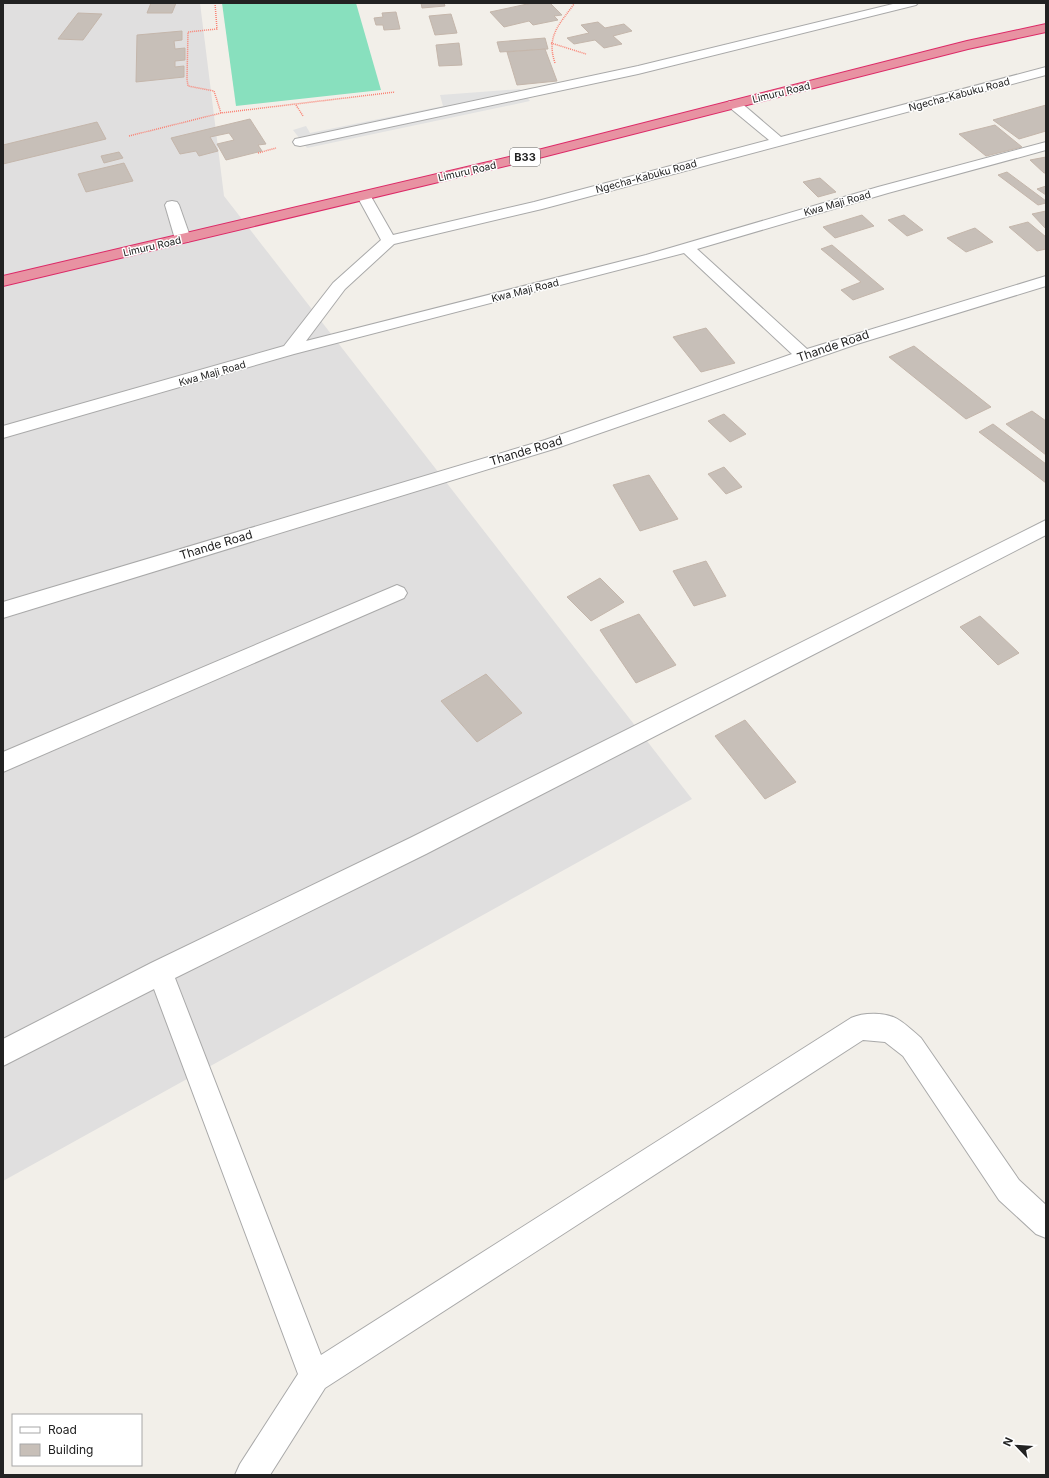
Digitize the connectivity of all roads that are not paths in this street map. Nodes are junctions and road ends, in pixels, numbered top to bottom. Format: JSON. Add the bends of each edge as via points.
{"nodes":[{"id":1,"x":912,"y":3,"type":"edge"},
{"id":2,"x":1046,"y":28,"type":"edge"},
{"id":3,"x":1046,"y":71,"type":"edge"},
{"id":4,"x":734,"y":104,"type":"junction"},
{"id":5,"x":778,"y":141,"type":"junction"},
{"id":6,"x":300,"y":142,"type":"dead end"},
{"id":7,"x":1046,"y":146,"type":"edge"},
{"id":8,"x":364,"y":196,"type":"junction"},
{"id":9,"x":172,"y":205,"type":"dead end"},
{"id":10,"x":183,"y":239,"type":"junction"},
{"id":11,"x":389,"y":241,"type":"junction"},
{"id":12,"x":686,"y":247,"type":"junction"},
{"id":13,"x":1046,"y":280,"type":"edge"},
{"id":14,"x":3,"y":281,"type":"edge"},
{"id":15,"x":290,"y":350,"type":"junction"},
{"id":16,"x":804,"y":356,"type":"junction"},
{"id":17,"x":3,"y":432,"type":"edge"},
{"id":18,"x":1046,"y":527,"type":"edge"},
{"id":19,"x":397,"y":593,"type":"dead end"},
{"id":20,"x":3,"y":610,"type":"edge"},
{"id":21,"x":3,"y":762,"type":"edge"},
{"id":22,"x":160,"y":972,"type":"junction"},
{"id":23,"x":3,"y":1053,"type":"edge"},
{"id":24,"x":1046,"y":1224,"type":"edge"},
{"id":25,"x":314,"y":1377,"type":"junction"},
{"id":26,"x":251,"y":1475,"type":"edge"}],
"edges":[{"from":1,"to":6,"type":"street","via":[[638,70]]},
{"from":2,"to":4,"type":"highway","name":"Limuru Road","number":"B33","via":[[967,45]]},
{"from":3,"to":5,"type":"street","name":"Ngecha-Kabuku Road"},
{"from":4,"to":5,"type":"street"},
{"from":4,"to":8,"type":"highway","name":"Limuru Road","number":"B33"},
{"from":5,"to":11,"type":"street","name":"Ngecha-Kabuku Road","via":[[537,206]]},
{"from":7,"to":12,"type":"street","name":"Kwa Maji Road"},
{"from":8,"to":10,"type":"highway","name":"Limuru Road","number":"B33"},
{"from":8,"to":11,"type":"street"},
{"from":9,"to":10,"type":"street"},
{"from":10,"to":14,"type":"highway","name":"Limuru Road","number":"B33"},
{"from":11,"to":15,"type":"street","name":"Ngecha-Kabuku Road","via":[[340,286]]},
{"from":12,"to":15,"type":"street","name":"Kwa Maji Road"},
{"from":12,"to":16,"type":"street"},
{"from":13,"to":16,"type":"street","name":"Thande Road"},
{"from":15,"to":17,"type":"street","name":"Kwa Maji Road"},
{"from":16,"to":20,"type":"street","name":"Thande Road","via":[[551,444]]},
{"from":18,"to":22,"type":"street","via":[[425,842]]},
{"from":19,"to":21,"type":"street"},
{"from":22,"to":23,"type":"street"},
{"from":22,"to":25,"type":"street"},
{"from":24,"to":25,"type":"street","via":[[1009,1190],[912,1047],[890,1029],[860,1027]]},
{"from":25,"to":26,"type":"street"}]}
